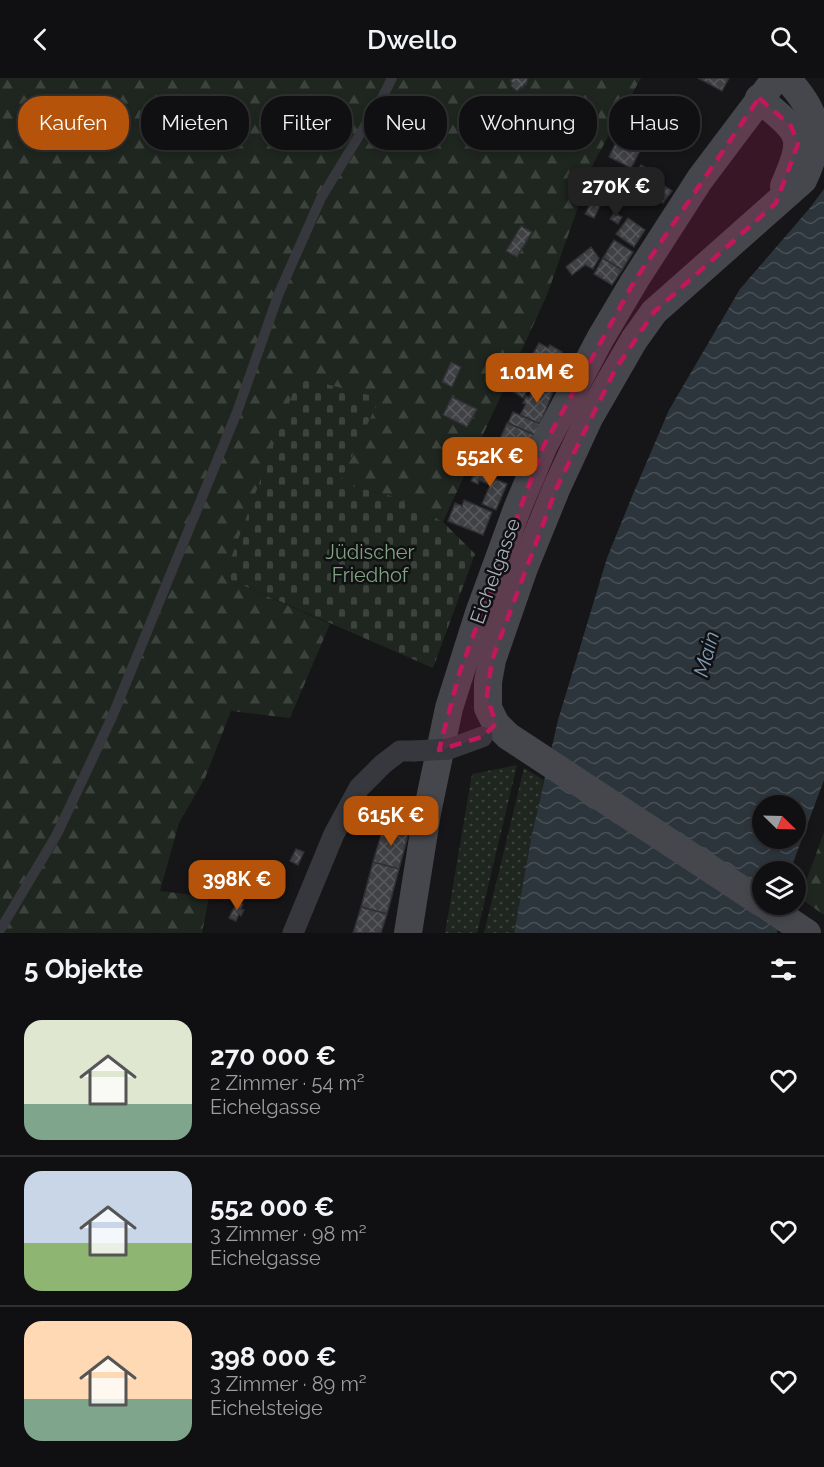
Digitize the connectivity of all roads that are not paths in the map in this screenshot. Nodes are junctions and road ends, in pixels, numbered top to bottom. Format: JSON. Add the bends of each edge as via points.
{"nodes":[{"id":1,"x":392,"y":78,"type":"edge"},
{"id":2,"x":786,"y":78,"type":"edge"},
{"id":3,"x":768,"y":88,"type":"edge"},
{"id":4,"x":776,"y":203,"type":"junction"},
{"id":5,"x":495,"y":732,"type":"junction"},
{"id":6,"x":752,"y":897,"type":"edge"},
{"id":7,"x":780,"y":915,"type":"edge"},
{"id":8,"x":0,"y":930,"type":"edge"},
{"id":9,"x":293,"y":933,"type":"edge"},
{"id":10,"x":408,"y":933,"type":"edge"},
{"id":11,"x":807,"y":933,"type":"edge"}],
"edges":[{"from":1,"to":8,"type":"lane","via":[[321,198],[279,293],[237,412],[112,717],[57,834]]},
{"from":2,"to":4,"type":"street","via":[[811,106],[820,139],[812,168]]},
{"from":3,"to":4,"type":"street","via":[[798,144],[797,156]]},
{"from":3,"to":10,"type":"street","name":"Eichelgasse","via":[[700,178],[635,280],[543,447],[478,613],[449,708]]},
{"from":4,"to":5,"type":"street","via":[[654,312],[589,418],[528,558],[492,660],[487,696]]},
{"from":5,"to":6,"type":"street"},
{"from":5,"to":9,"type":"street","bridge":true,"via":[[449,749],[400,751],[383,764],[359,788],[334,834]]},
{"from":7,"to":11,"type":"street"}]}
